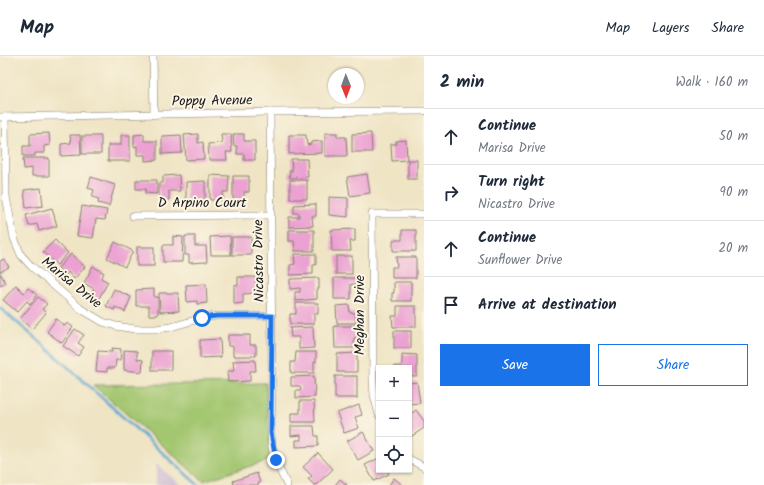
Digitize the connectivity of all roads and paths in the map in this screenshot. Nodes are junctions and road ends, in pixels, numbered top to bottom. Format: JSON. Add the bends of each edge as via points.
{"nodes":[{"id":1,"x":153,"y":56,"type":"edge"},
{"id":2,"x":424,"y":111,"type":"edge"},
{"id":3,"x":270,"y":112,"type":"junction"},
{"id":4,"x":154,"y":115,"type":"junction"},
{"id":5,"x":2,"y":117,"type":"edge"},
{"id":6,"x":424,"y":214,"type":"edge"},
{"id":7,"x":270,"y":215,"type":"junction"},
{"id":8,"x":133,"y":216,"type":"dead end"},
{"id":9,"x":272,"y":316,"type":"junction"},
{"id":10,"x":376,"y":403,"type":"edge"},
{"id":11,"x":412,"y":461,"type":"edge"},
{"id":12,"x":424,"y":467,"type":"edge"},
{"id":13,"x":287,"y":485,"type":"edge"}],
"edges":[{"from":1,"to":4,"type":"street"},
{"from":2,"to":3,"type":"street","name":"Poppy Avenue"},
{"from":3,"to":4,"type":"street","name":"Poppy Avenue"},
{"from":3,"to":7,"type":"street","name":"Nicastro Drive"},
{"from":4,"to":5,"type":"street","name":"Poppy Avenue"},
{"from":5,"to":9,"type":"street","name":"Marisa Drive","via":[[6,197],[14,238],[21,254],[31,266],[81,309],[103,322],[135,329],[171,326],[217,316]]},
{"from":6,"to":10,"type":"street","name":"Meghan Drive","via":[[372,214],[373,381]]},
{"from":7,"to":8,"type":"street","name":"D Arpino Court"},
{"from":7,"to":9,"type":"street","name":"Nicastro Drive"},
{"from":9,"to":13,"type":"street","name":"Nicastro Drive","via":[[271,433],[276,460]]},
{"from":11,"to":12,"type":"street"}]}
